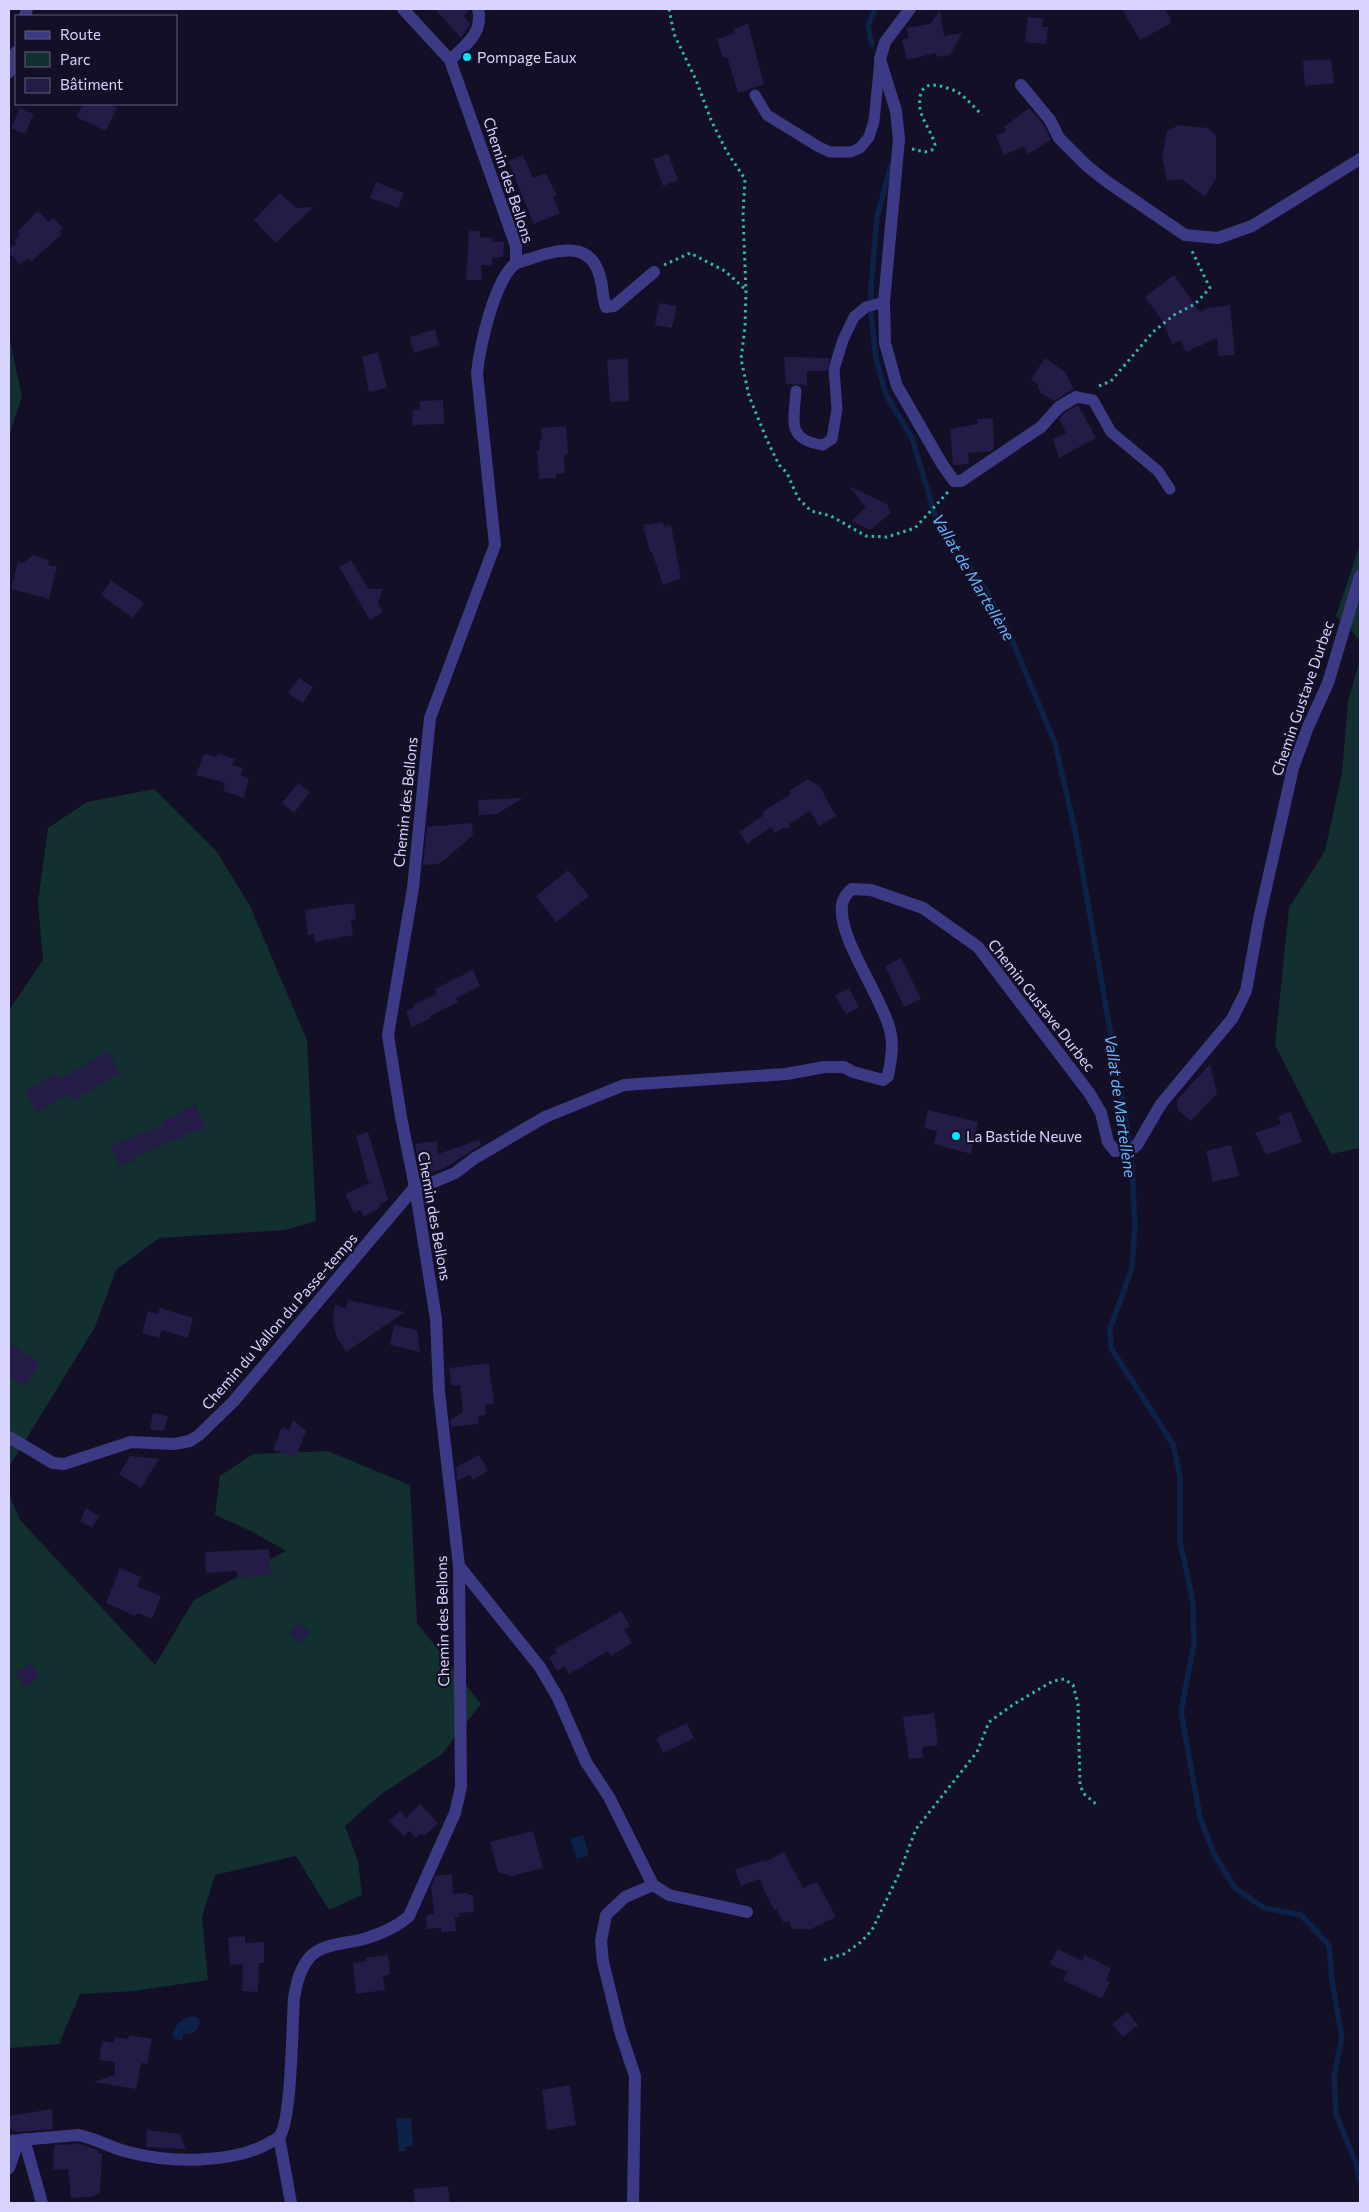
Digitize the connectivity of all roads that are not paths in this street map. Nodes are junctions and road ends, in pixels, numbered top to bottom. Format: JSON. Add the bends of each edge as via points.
{"nodes":[{"id":1,"x":403,"y":9,"type":"edge"},
{"id":2,"x":478,"y":9,"type":"edge"},
{"id":3,"x":910,"y":9,"type":"edge"},
{"id":4,"x":15,"y":55,"type":"edge"},
{"id":5,"x":880,"y":59,"type":"junction"},
{"id":6,"x":450,"y":60,"type":"junction"},
{"id":7,"x":9,"y":72,"type":"edge"},
{"id":8,"x":1021,"y":85,"type":"dead end"},
{"id":9,"x":755,"y":95,"type":"dead end"},
{"id":10,"x":1360,"y":159,"type":"edge"},
{"id":11,"x":516,"y":263,"type":"junction"},
{"id":12,"x":654,"y":272,"type":"road end"},
{"id":13,"x":875,"y":305,"type":"junction"},
{"id":14,"x":796,"y":391,"type":"dead end"},
{"id":15,"x":1076,"y":397,"type":"joint"},
{"id":16,"x":1170,"y":489,"type":"dead end"},
{"id":17,"x":1360,"y":576,"type":"edge"},
{"id":18,"x":416,"y":1187,"type":"junction"},
{"id":19,"x":9,"y":1437,"type":"edge"},
{"id":20,"x":459,"y":1566,"type":"junction"},
{"id":21,"x":653,"y":1885,"type":"junction"},
{"id":22,"x":747,"y":1912,"type":"dead end"},
{"id":23,"x":279,"y":2137,"type":"junction"},
{"id":24,"x":17,"y":2141,"type":"edge"},
{"id":25,"x":9,"y":2168,"type":"edge"},
{"id":26,"x":42,"y":2203,"type":"edge"},
{"id":27,"x":291,"y":2203,"type":"edge"},
{"id":28,"x":633,"y":2203,"type":"edge"}],
"edges":[{"from":1,"to":6,"type":"street","name":"Chemin des Bellons"},
{"from":2,"to":6,"type":"street","via":[[480,26]]},
{"from":3,"to":5,"type":"street","via":[[885,42]]},
{"from":4,"to":7,"type":"street"},
{"from":5,"to":9,"type":"lane","via":[[874,122],[869,137],[860,148],[851,152],[830,152],[819,148],[767,115]]},
{"from":5,"to":13,"type":"street","via":[[896,111],[899,147]]},
{"from":6,"to":11,"type":"street","name":"Chemin des Bellons","via":[[516,246]]},
{"from":8,"to":10,"type":"street","via":[[1050,120],[1060,138],[1087,166],[1185,235],[1218,238],[1252,226]]},
{"from":11,"to":12,"type":"street","via":[[566,249],[580,251],[593,259],[606,307],[614,306]]},
{"from":11,"to":18,"type":"street","name":"Chemin des Bellons","via":[[502,280],[479,349],[477,373],[495,545],[430,718],[412,888],[388,1036],[400,1117]]},
{"from":13,"to":14,"type":"lane","via":[[854,317],[843,340],[834,369],[835,424],[832,439],[823,445],[808,443],[797,434],[794,421]]},
{"from":13,"to":15,"type":"street","via":[[897,386],[954,481],[961,481],[1028,436],[1058,408]]},
{"from":15,"to":16,"type":"lane","via":[[1093,400],[1110,432],[1158,471]]},
{"from":17,"to":18,"type":"street","name":"Chemin Gustave Durbec","via":[[1328,683],[1293,768],[1246,991],[1232,1019],[1161,1104],[1131,1150],[1115,1151],[1108,1142],[1101,1112],[1090,1094],[978,947],[923,908],[861,888],[847,893],[842,904],[843,920],[890,1031],[892,1054],[888,1076],[883,1080],[844,1067],[825,1067],[786,1074],[624,1085],[545,1117],[455,1172]]},
{"from":18,"to":19,"type":"street","name":"Chemin du Vallon du Passe-temps","via":[[233,1402],[195,1438],[174,1444],[131,1442],[64,1464],[54,1463]]},
{"from":18,"to":20,"type":"street","name":"Chemin des Bellons","via":[[436,1319],[439,1392]]},
{"from":20,"to":21,"type":"street","via":[[540,1666],[586,1762],[609,1796]]},
{"from":20,"to":23,"type":"street","name":"Chemin des Bellons","via":[[461,1787],[455,1813],[409,1916],[397,1927],[364,1939],[326,1947],[310,1958],[297,1982],[294,1998],[288,2102]]},
{"from":21,"to":22,"type":"street","via":[[669,1895]]},
{"from":21,"to":28,"type":"street","via":[[625,1897],[606,1915],[601,1941],[607,1979],[635,2076]]},
{"from":23,"to":24,"type":"street","via":[[240,2155],[177,2159],[127,2152],[78,2135]]},
{"from":23,"to":27,"type":"street"},
{"from":24,"to":25,"type":"street"},
{"from":24,"to":26,"type":"street"}]}
